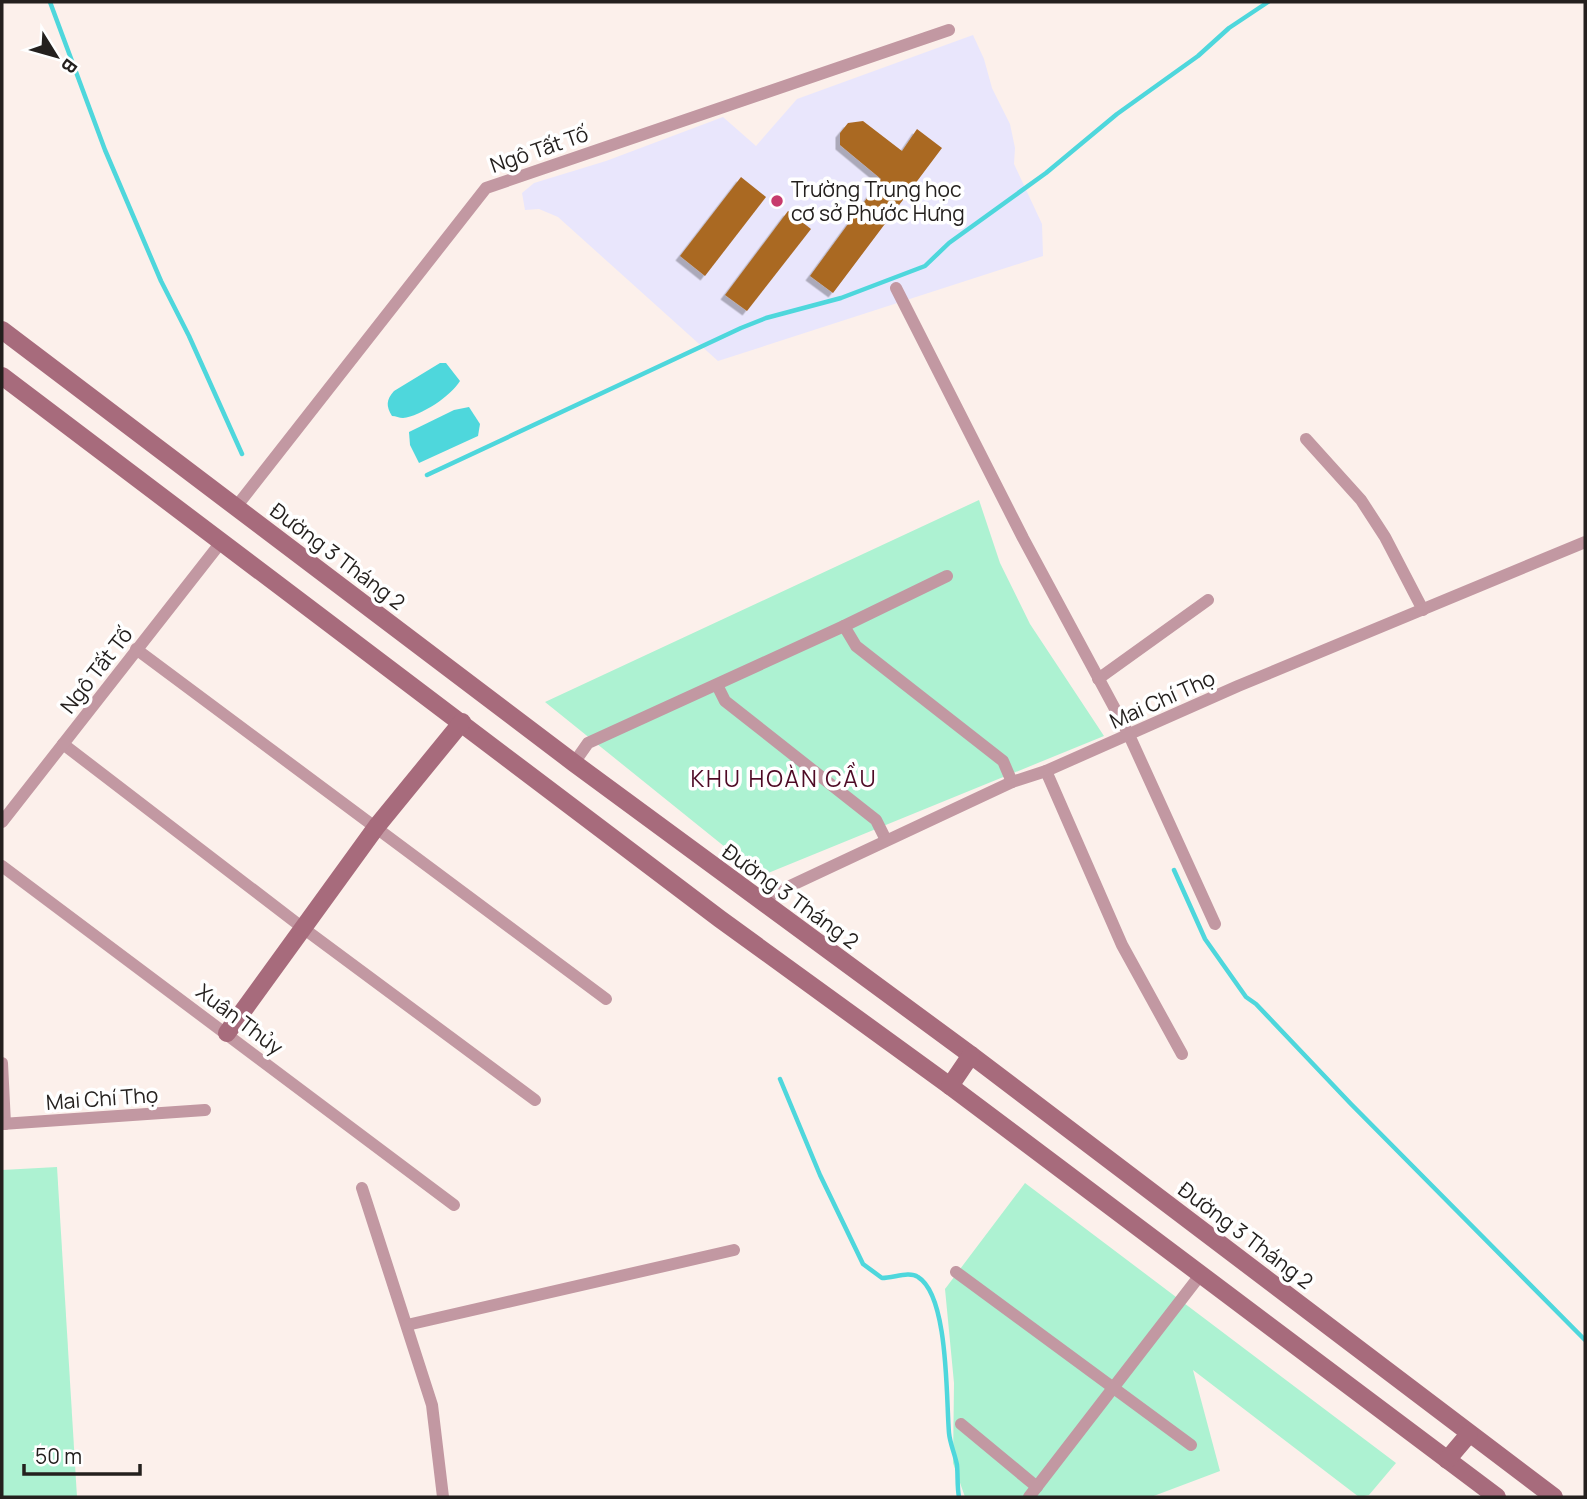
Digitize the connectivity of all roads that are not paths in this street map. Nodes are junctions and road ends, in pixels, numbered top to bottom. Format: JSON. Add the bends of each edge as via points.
{"nodes":[{"id":1,"x":949,"y":30,"type":"dead end"},
{"id":2,"x":896,"y":288,"type":"dead end"},
{"id":3,"x":2,"y":330,"type":"edge"},
{"id":4,"x":2,"y":376,"type":"edge"},
{"id":5,"x":1306,"y":439,"type":"dead end"},
{"id":6,"x":236,"y":508,"type":"junction"},
{"id":7,"x":222,"y":541,"type":"junction"},
{"id":8,"x":1585,"y":542,"type":"edge"},
{"id":9,"x":947,"y":576,"type":"dead end"},
{"id":10,"x":1208,"y":600,"type":"dead end"},
{"id":11,"x":1423,"y":610,"type":"junction"},
{"id":12,"x":844,"y":626,"type":"junction"},
{"id":13,"x":136,"y":649,"type":"junction"},
{"id":14,"x":1098,"y":679,"type":"junction"},
{"id":15,"x":717,"y":685,"type":"junction"},
{"id":16,"x":462,"y":722,"type":"junction"},
{"id":17,"x":1129,"y":735,"type":"junction"},
{"id":18,"x":63,"y":744,"type":"junction"},
{"id":19,"x":574,"y":764,"type":"junction"},
{"id":20,"x":1045,"y":771,"type":"junction"},
{"id":21,"x":1012,"y":782,"type":"junction"},
{"id":22,"x":2,"y":822,"type":"edge"},
{"id":23,"x":377,"y":826,"type":"junction"},
{"id":24,"x":886,"y":840,"type":"junction"},
{"id":25,"x":2,"y":866,"type":"edge"},
{"id":26,"x":758,"y":901,"type":"junction"},
{"id":27,"x":1215,"y":923,"type":"dead end"},
{"id":28,"x":303,"y":928,"type":"junction"},
{"id":29,"x":606,"y":999,"type":"dead end"},
{"id":30,"x":227,"y":1033,"type":"junction"},
{"id":31,"x":1182,"y":1054,"type":"dead end"},
{"id":32,"x":971,"y":1055,"type":"junction"},
{"id":33,"x":2,"y":1063,"type":"edge"},
{"id":34,"x":950,"y":1086,"type":"junction"},
{"id":35,"x":536,"y":1100,"type":"dead end"},
{"id":36,"x":205,"y":1110,"type":"dead end"},
{"id":37,"x":4,"y":1124,"type":"edge"},
{"id":38,"x":362,"y":1188,"type":"dead end"},
{"id":39,"x":454,"y":1205,"type":"dead end"},
{"id":40,"x":734,"y":1250,"type":"dead end"},
{"id":41,"x":956,"y":1272,"type":"dead end"},
{"id":42,"x":1201,"y":1275,"type":"junction"},
{"id":43,"x":407,"y":1325,"type":"junction"},
{"id":44,"x":1113,"y":1388,"type":"junction"},
{"id":45,"x":961,"y":1424,"type":"dead end"},
{"id":46,"x":1469,"y":1434,"type":"junction"},
{"id":47,"x":1191,"y":1446,"type":"dead end"},
{"id":48,"x":1447,"y":1460,"type":"junction"},
{"id":49,"x":1033,"y":1492,"type":"edge"},
{"id":50,"x":443,"y":1497,"type":"edge"},
{"id":51,"x":1497,"y":1497,"type":"edge"},
{"id":52,"x":1554,"y":1497,"type":"edge"}],
"edges":[{"from":1,"to":6,"type":"street","name":"Ngô Tất Tố","via":[[486,188]]},
{"from":2,"to":14,"type":"street"},
{"from":3,"to":6,"type":"main road","name":"Đường 3 Tháng 2"},
{"from":4,"to":7,"type":"main road"},
{"from":5,"to":11,"type":"street","via":[[1361,500]]},
{"from":6,"to":19,"type":"main road","name":"Đường 3 Tháng 2"},
{"from":7,"to":13,"type":"street","name":"Ngô Tất Tố"},
{"from":7,"to":16,"type":"main road"},
{"from":8,"to":11,"type":"street","name":"Mai Chí Thọ"},
{"from":9,"to":12,"type":"street"},
{"from":10,"to":14,"type":"street"},
{"from":11,"to":17,"type":"street","name":"Mai Chí Thọ"},
{"from":12,"to":15,"type":"street"},
{"from":12,"to":21,"type":"street","via":[[856,646],[1003,761]]},
{"from":13,"to":18,"type":"street","name":"Ngô Tất Tố"},
{"from":13,"to":23,"type":"street"},
{"from":14,"to":17,"type":"street"},
{"from":15,"to":19,"type":"street","via":[[587,743]]},
{"from":15,"to":24,"type":"street","via":[[724,701],[876,820]]},
{"from":16,"to":23,"type":"main road"},
{"from":16,"to":34,"type":"main road","via":[[720,919]]},
{"from":17,"to":20,"type":"street","name":"Mai Chí Thọ"},
{"from":17,"to":27,"type":"street"},
{"from":18,"to":22,"type":"street","name":"Ngô Tất Tố"},
{"from":18,"to":28,"type":"street"},
{"from":19,"to":26,"type":"main road","name":"Đường 3 Tháng 2"},
{"from":20,"to":21,"type":"street","name":"Mai Chí Thọ"},
{"from":20,"to":31,"type":"street","via":[[1122,945]]},
{"from":21,"to":24,"type":"street","name":"Mai Chí Thọ"},
{"from":23,"to":28,"type":"main road"},
{"from":23,"to":29,"type":"street"},
{"from":24,"to":26,"type":"street","name":"Mai Chí Thọ"},
{"from":25,"to":30,"type":"street","name":"Xuân Thủy"},
{"from":26,"to":32,"type":"main road","name":"Đường 3 Tháng 2"},
{"from":28,"to":30,"type":"main road"},
{"from":28,"to":35,"type":"street"},
{"from":30,"to":39,"type":"street","name":"Xuân Thủy"},
{"from":32,"to":34,"type":"main road"},
{"from":32,"to":46,"type":"main road","name":"Đường 3 Tháng 2"},
{"from":33,"to":37,"type":"street"},
{"from":34,"to":42,"type":"main road"},
{"from":36,"to":37,"type":"street","name":"Mai Chí Thọ"},
{"from":38,"to":43,"type":"street"},
{"from":40,"to":43,"type":"street"},
{"from":41,"to":44,"type":"street"},
{"from":42,"to":44,"type":"street"},
{"from":42,"to":48,"type":"main road"},
{"from":43,"to":50,"type":"street","via":[[432,1405]]},
{"from":44,"to":47,"type":"street"},
{"from":44,"to":49,"type":"street"},
{"from":45,"to":49,"type":"street"},
{"from":46,"to":48,"type":"main road"},
{"from":46,"to":52,"type":"main road","name":"Đường 3 Tháng 2"},
{"from":48,"to":51,"type":"main road"}]}
